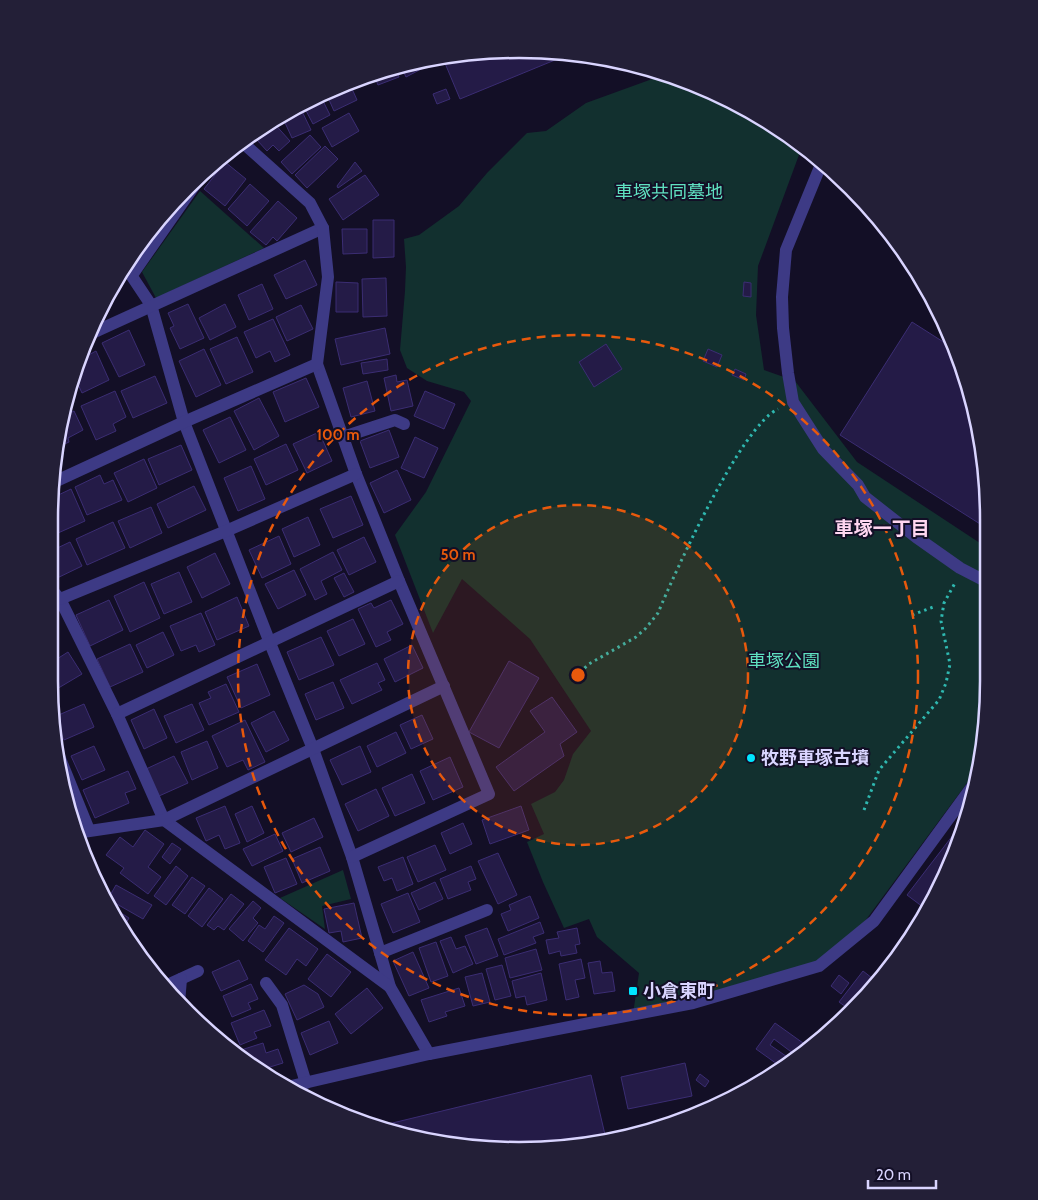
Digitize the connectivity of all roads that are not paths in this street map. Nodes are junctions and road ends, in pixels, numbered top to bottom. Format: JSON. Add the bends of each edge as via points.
{"nodes":[{"id":1,"x":247,"y":147,"type":"edge"},
{"id":2,"x":819,"y":169,"type":"edge"},
{"id":3,"x":162,"y":227,"type":"edge"},
{"id":4,"x":323,"y":228,"type":"junction"},
{"id":5,"x":135,"y":263,"type":"edge"},
{"id":6,"x":129,"y":271,"type":"edge"},
{"id":7,"x":152,"y":306,"type":"junction"},
{"id":8,"x":98,"y":330,"type":"edge"},
{"id":9,"x":317,"y":364,"type":"junction"},
{"id":10,"x":184,"y":422,"type":"junction"},
{"id":11,"x":404,"y":424,"type":"dead end"},
{"id":12,"x":343,"y":437,"type":"junction"},
{"id":13,"x":356,"y":474,"type":"junction"},
{"id":14,"x":59,"y":480,"type":"edge"},
{"id":15,"x":226,"y":530,"type":"junction"},
{"id":16,"x":980,"y":578,"type":"edge"},
{"id":17,"x":399,"y":581,"type":"junction"},
{"id":18,"x":58,"y":598,"type":"edge"},
{"id":19,"x":60,"y":600,"type":"junction"},
{"id":20,"x":270,"y":642,"type":"junction"},
{"id":21,"x":444,"y":686,"type":"junction"},
{"id":22,"x":117,"y":714,"type":"junction"},
{"id":23,"x":314,"y":749,"type":"junction"},
{"id":24,"x":67,"y":777,"type":"edge"},
{"id":25,"x":966,"y":794,"type":"edge"},
{"id":26,"x":164,"y":820,"type":"junction"},
{"id":27,"x":89,"y":830,"type":"junction"},
{"id":28,"x":83,"y":831,"type":"edge"},
{"id":29,"x":352,"y":857,"type":"junction"},
{"id":30,"x":487,"y":910,"type":"dead end"},
{"id":31,"x":380,"y":953,"type":"junction"},
{"id":32,"x":198,"y":971,"type":"dead end"},
{"id":33,"x":181,"y":979,"type":"junction"},
{"id":34,"x":266,"y":983,"type":"dead end"},
{"id":35,"x":171,"y":984,"type":"edge"},
{"id":36,"x":390,"y":987,"type":"junction"},
{"id":37,"x":180,"y":993,"type":"edge"},
{"id":38,"x":430,"y":1054,"type":"junction"},
{"id":39,"x":306,"y":1083,"type":"junction"},
{"id":40,"x":296,"y":1085,"type":"edge"}],
"edges":[{"from":1,"to":4,"type":"street","via":[[310,203]]},
{"from":2,"to":16,"type":"street","via":[[786,250],[783,328],[793,402],[823,449],[853,479],[865,497],[916,537]]},
{"from":3,"to":5,"type":"street"},
{"from":4,"to":7,"type":"street"},
{"from":4,"to":9,"type":"street","via":[[328,277]]},
{"from":6,"to":7,"type":"street"},
{"from":7,"to":8,"type":"street"},
{"from":7,"to":10,"type":"street"},
{"from":9,"to":10,"type":"street"},
{"from":9,"to":12,"type":"street"},
{"from":10,"to":14,"type":"street"},
{"from":10,"to":15,"type":"street"},
{"from":11,"to":12,"type":"street","via":[[395,420]]},
{"from":12,"to":13,"type":"street"},
{"from":13,"to":15,"type":"street"},
{"from":13,"to":17,"type":"street"},
{"from":15,"to":19,"type":"street"},
{"from":15,"to":20,"type":"street"},
{"from":17,"to":20,"type":"street"},
{"from":17,"to":21,"type":"street"},
{"from":18,"to":19,"type":"street"},
{"from":19,"to":22,"type":"street"},
{"from":20,"to":22,"type":"street"},
{"from":20,"to":23,"type":"street"},
{"from":21,"to":23,"type":"street"},
{"from":21,"to":29,"type":"street","via":[[489,794]]},
{"from":22,"to":26,"type":"street"},
{"from":23,"to":26,"type":"street"},
{"from":23,"to":29,"type":"street"},
{"from":24,"to":27,"type":"street"},
{"from":25,"to":38,"type":"street","via":[[874,920],[819,966],[693,1003]]},
{"from":26,"to":27,"type":"street"},
{"from":26,"to":36,"type":"street"},
{"from":27,"to":28,"type":"street"},
{"from":29,"to":31,"type":"street"},
{"from":30,"to":31,"type":"street"},
{"from":31,"to":36,"type":"street"},
{"from":32,"to":33,"type":"street"},
{"from":33,"to":35,"type":"street"},
{"from":33,"to":37,"type":"street"},
{"from":34,"to":39,"type":"street","via":[[282,1005]]},
{"from":36,"to":38,"type":"street"},
{"from":38,"to":39,"type":"street"},
{"from":39,"to":40,"type":"street"}]}
